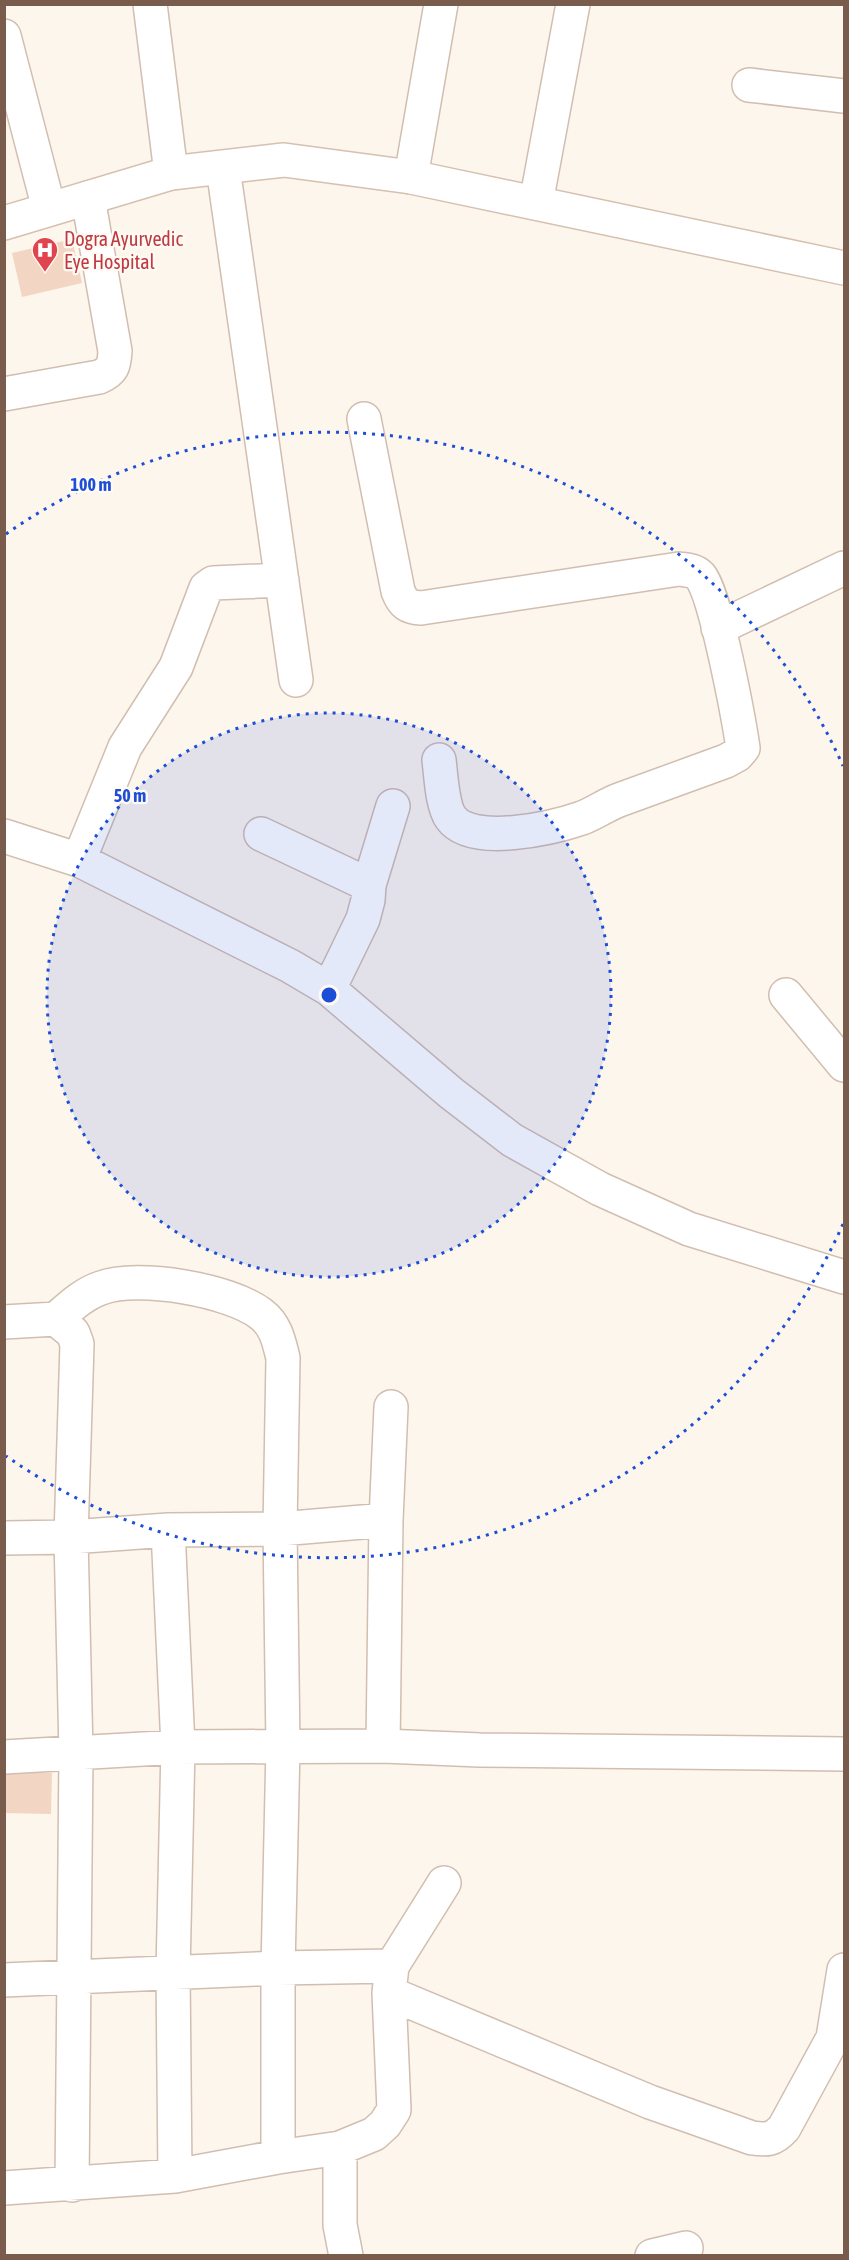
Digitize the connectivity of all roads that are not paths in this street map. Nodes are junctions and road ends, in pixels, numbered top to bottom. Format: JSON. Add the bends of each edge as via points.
{"nodes":[{"id":1,"x":150,"y":4,"type":"edge"},
{"id":2,"x":441,"y":4,"type":"edge"},
{"id":3,"x":573,"y":4,"type":"edge"},
{"id":4,"x":4,"y":36,"type":"edge"},
{"id":5,"x":749,"y":85,"type":"dead end"},
{"id":6,"x":844,"y":96,"type":"edge"},
{"id":7,"x":223,"y":168,"type":"junction"},
{"id":8,"x":171,"y":173,"type":"junction"},
{"id":9,"x":411,"y":177,"type":"junction"},
{"id":10,"x":88,"y":198,"type":"junction"},
{"id":11,"x":536,"y":203,"type":"junction"},
{"id":12,"x":49,"y":209,"type":"junction"},
{"id":13,"x":4,"y":224,"type":"edge"},
{"id":14,"x":844,"y":268,"type":"edge"},
{"id":15,"x":4,"y":394,"type":"edge"},
{"id":16,"x":364,"y":419,"type":"dead end"},
{"id":17,"x":844,"y":568,"type":"edge"},
{"id":18,"x":282,"y":580,"type":"junction"},
{"id":19,"x":718,"y":628,"type":"junction"},
{"id":20,"x":296,"y":680,"type":"dead end"},
{"id":21,"x":439,"y":760,"type":"dead end"},
{"id":22,"x":393,"y":806,"type":"dead end"},
{"id":23,"x":261,"y":834,"type":"dead end"},
{"id":24,"x":4,"y":836,"type":"edge"},
{"id":25,"x":79,"y":860,"type":"junction"},
{"id":26,"x":369,"y":885,"type":"junction"},
{"id":27,"x":329,"y":989,"type":"junction"},
{"id":28,"x":786,"y":995,"type":"dead end"},
{"id":29,"x":844,"y":1065,"type":"edge"},
{"id":30,"x":844,"y":1277,"type":"edge"},
{"id":31,"x":56,"y":1319,"type":"junction"},
{"id":32,"x":4,"y":1322,"type":"edge"},
{"id":33,"x":391,"y":1407,"type":"dead end"},
{"id":34,"x":386,"y":1520,"type":"junction"},
{"id":35,"x":280,"y":1529,"type":"junction"},
{"id":36,"x":168,"y":1530,"type":"junction"},
{"id":37,"x":70,"y":1537,"type":"junction"},
{"id":38,"x":4,"y":1538,"type":"edge"},
{"id":39,"x":384,"y":1746,"type":"junction"},
{"id":40,"x":178,"y":1747,"type":"junction"},
{"id":41,"x":283,"y":1747,"type":"junction"},
{"id":42,"x":76,"y":1753,"type":"junction"},
{"id":43,"x":844,"y":1754,"type":"edge"},
{"id":44,"x":4,"y":1757,"type":"edge"},
{"id":45,"x":444,"y":1883,"type":"dead end"},
{"id":46,"x":278,"y":1968,"type":"junction"},
{"id":47,"x":844,"y":1970,"type":"edge"},
{"id":48,"x":173,"y":1972,"type":"junction"},
{"id":49,"x":73,"y":1977,"type":"junction"},
{"id":50,"x":4,"y":1980,"type":"edge"},
{"id":51,"x":391,"y":1980,"type":"junction"},
{"id":52,"x":839,"y":2046,"type":"edge"},
{"id":53,"x":340,"y":2148,"type":"junction"},
{"id":54,"x":278,"y":2157,"type":"junction"},
{"id":55,"x":175,"y":2176,"type":"junction"},
{"id":56,"x":72,"y":2185,"type":"junction"},
{"id":57,"x":4,"y":2188,"type":"edge"},
{"id":58,"x":686,"y":2248,"type":"dead end"},
{"id":59,"x":346,"y":2256,"type":"edge"},
{"id":60,"x":652,"y":2256,"type":"edge"}],
"edges":[{"from":1,"to":8,"type":"street"},
{"from":2,"to":9,"type":"street"},
{"from":3,"to":11,"type":"street"},
{"from":4,"to":12,"type":"street"},
{"from":5,"to":6,"type":"street"},
{"from":7,"to":8,"type":"street"},
{"from":7,"to":9,"type":"street","via":[[284,160]]},
{"from":7,"to":18,"type":"street"},
{"from":8,"to":10,"type":"street"},
{"from":9,"to":11,"type":"street"},
{"from":10,"to":12,"type":"street"},
{"from":10,"to":15,"type":"street","via":[[115,351],[114,366],[99,377]]},
{"from":11,"to":14,"type":"street"},
{"from":12,"to":13,"type":"street"},
{"from":16,"to":19,"type":"street","via":[[398,591],[409,607],[679,569],[692,571],[707,585]]},
{"from":17,"to":19,"type":"street"},
{"from":18,"to":20,"type":"street"},
{"from":18,"to":25,"type":"street","via":[[213,583],[206,588],[176,667],[125,747]]},
{"from":19,"to":21,"type":"street","via":[[743,748],[726,761],[615,801],[585,817],[555,826],[495,833],[471,830],[450,817]]},
{"from":22,"to":26,"type":"street"},
{"from":23,"to":26,"type":"street"},
{"from":24,"to":25,"type":"street"},
{"from":25,"to":27,"type":"street"},
{"from":26,"to":27,"type":"street","via":[[363,919]]},
{"from":27,"to":30,"type":"street","via":[[512,1140],[600,1190],[689,1228]]},
{"from":28,"to":29,"type":"street"},
{"from":31,"to":32,"type":"street"},
{"from":31,"to":35,"type":"street","via":[[81,1298],[101,1288],[137,1282],[183,1287],[240,1301],[263,1315],[277,1333],[284,1358]]},
{"from":31,"to":37,"type":"street","via":[[73,1333],[77,1344]]},
{"from":33,"to":34,"type":"street"},
{"from":34,"to":35,"type":"street"},
{"from":34,"to":39,"type":"street"},
{"from":35,"to":36,"type":"street"},
{"from":35,"to":41,"type":"street"},
{"from":36,"to":37,"type":"street"},
{"from":36,"to":40,"type":"street"},
{"from":37,"to":38,"type":"street"},
{"from":37,"to":42,"type":"street"},
{"from":39,"to":41,"type":"street"},
{"from":39,"to":43,"type":"street"},
{"from":40,"to":41,"type":"street"},
{"from":40,"to":42,"type":"street"},
{"from":40,"to":48,"type":"street"},
{"from":41,"to":46,"type":"street"},
{"from":42,"to":44,"type":"street"},
{"from":42,"to":49,"type":"street"},
{"from":45,"to":51,"type":"street"},
{"from":46,"to":48,"type":"street"},
{"from":46,"to":51,"type":"street"},
{"from":46,"to":54,"type":"street"},
{"from":47,"to":52,"type":"street"},
{"from":48,"to":49,"type":"street"},
{"from":48,"to":55,"type":"street"},
{"from":49,"to":50,"type":"street"},
{"from":49,"to":56,"type":"street"},
{"from":51,"to":52,"type":"street","via":[[650,2102],[752,2138],[769,2140],[777,2136]]},
{"from":51,"to":53,"type":"street","via":[[394,2110],[374,2134]]},
{"from":53,"to":54,"type":"street"},
{"from":53,"to":59,"type":"street","via":[[340,2225]]},
{"from":54,"to":55,"type":"street"},
{"from":55,"to":56,"type":"street"},
{"from":56,"to":57,"type":"street"},
{"from":58,"to":60,"type":"street"}]}
